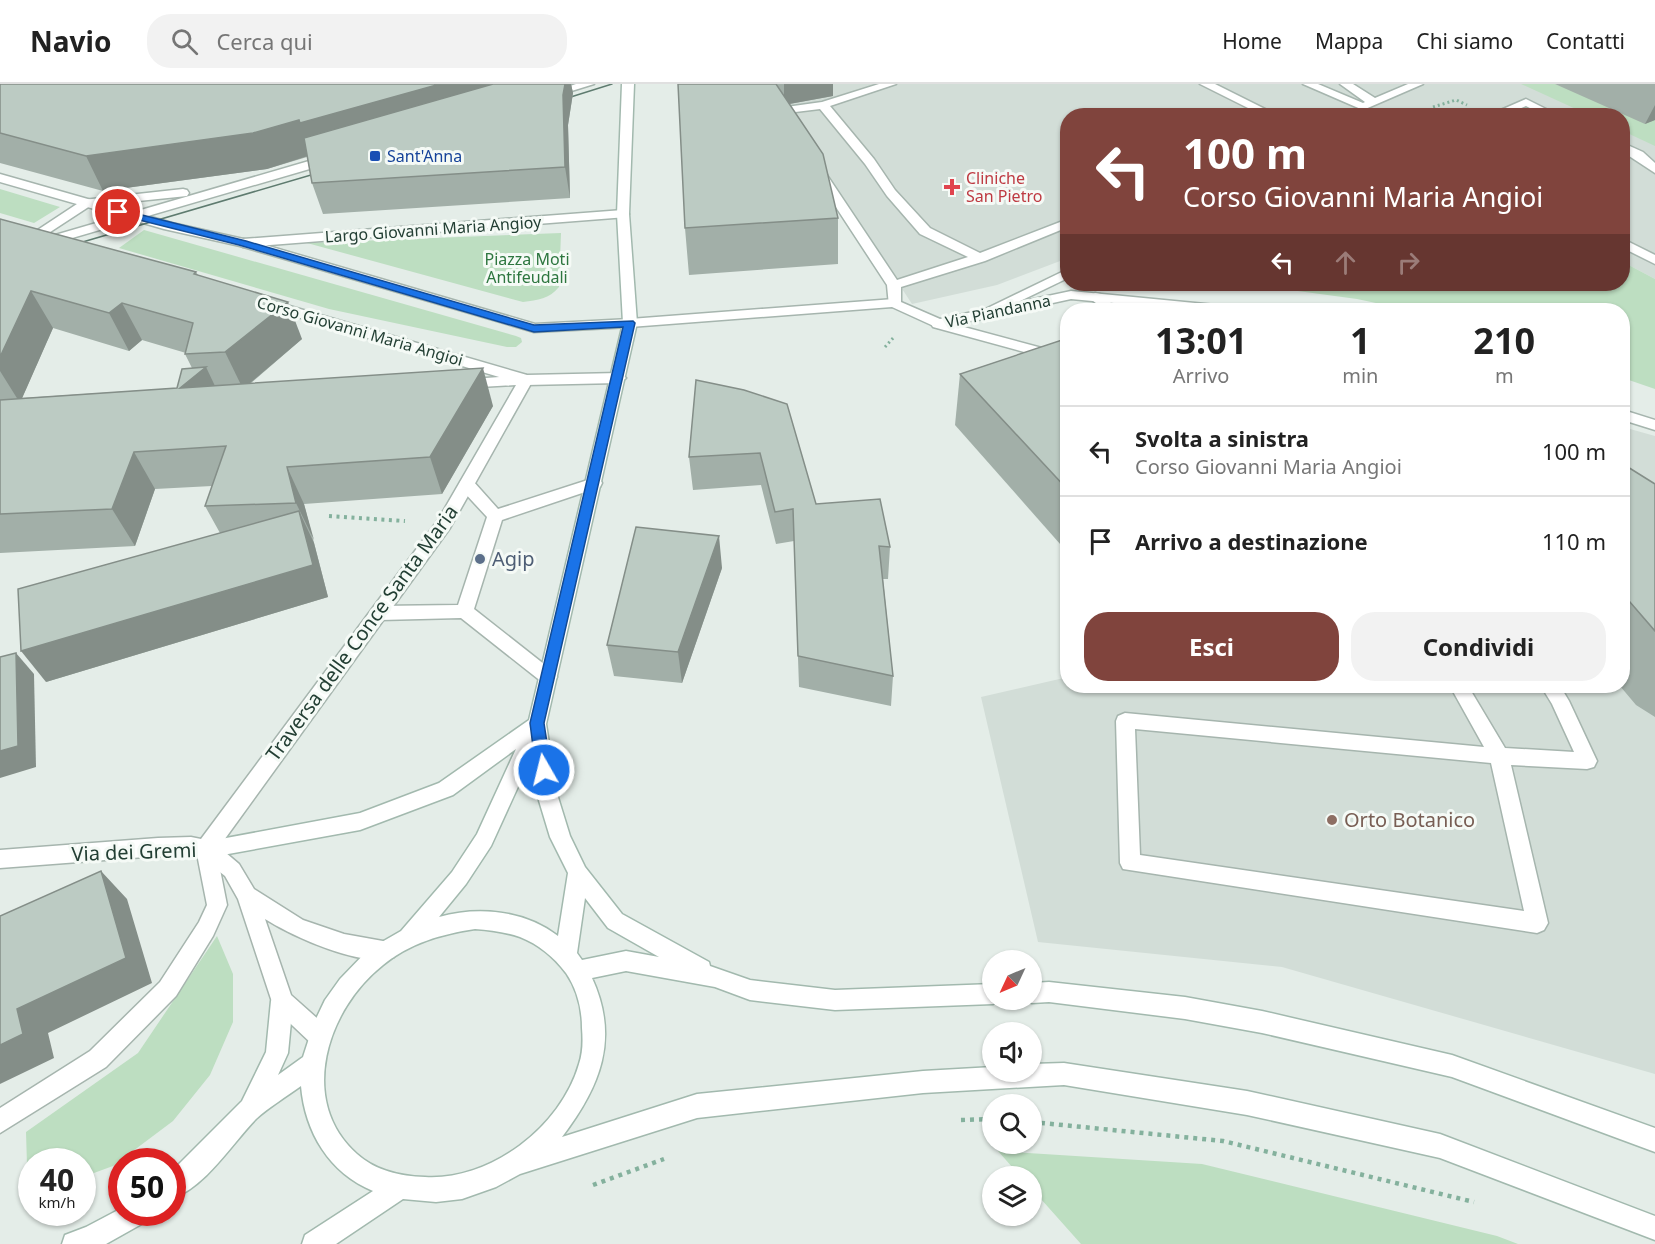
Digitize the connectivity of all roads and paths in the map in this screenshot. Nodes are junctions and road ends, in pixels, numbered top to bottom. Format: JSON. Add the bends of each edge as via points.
{"nodes":[{"id":1,"x":588,"y":84,"type":"edge"},
{"id":2,"x":628,"y":84,"type":"edge"},
{"id":3,"x":890,"y":84,"type":"edge"},
{"id":4,"x":1206,"y":84,"type":"edge"},
{"id":5,"x":1309,"y":84,"type":"edge"},
{"id":6,"x":1346,"y":84,"type":"edge"},
{"id":7,"x":1417,"y":84,"type":"edge"},
{"id":8,"x":1456,"y":99,"type":"dead end"},
{"id":9,"x":532,"y":100,"type":"edge"},
{"id":10,"x":1374,"y":103,"type":"junction"},
{"id":11,"x":823,"y":105,"type":"junction"},
{"id":12,"x":1428,"y":105,"type":"dead end"},
{"id":13,"x":1257,"y":108,"type":"edge"},
{"id":14,"x":1511,"y":108,"type":"edge"},
{"id":15,"x":1538,"y":108,"type":"edge"},
{"id":16,"x":779,"y":111,"type":"edge"},
{"id":17,"x":1630,"y":150,"type":"edge"},
{"id":18,"x":342,"y":156,"type":"edge"},
{"id":19,"x":811,"y":159,"type":"edge"},
{"id":20,"x":1655,"y":169,"type":"edge"},
{"id":21,"x":0,"y":178,"type":"edge"},
{"id":22,"x":230,"y":188,"type":"junction"},
{"id":23,"x":87,"y":203,"type":"junction"},
{"id":24,"x":623,"y":214,"type":"junction"},
{"id":25,"x":134,"y":217,"type":"junction"},
{"id":26,"x":1060,"y":227,"type":"edge"},
{"id":27,"x":18,"y":230,"type":"edge"},
{"id":28,"x":36,"y":235,"type":"junction"},
{"id":29,"x":51,"y":240,"type":"junction"},
{"id":30,"x":243,"y":243,"type":"junction"},
{"id":31,"x":82,"y":249,"type":"edge"},
{"id":32,"x":1630,"y":251,"type":"edge"},
{"id":33,"x":0,"y":255,"type":"edge"},
{"id":34,"x":980,"y":258,"type":"junction"},
{"id":35,"x":1655,"y":260,"type":"edge"},
{"id":36,"x":1060,"y":277,"type":"edge"},
{"id":37,"x":894,"y":285,"type":"junction"},
{"id":38,"x":1095,"y":297,"type":"junction"},
{"id":39,"x":261,"y":301,"type":"edge"},
{"id":40,"x":894,"y":303,"type":"junction"},
{"id":41,"x":1103,"y":303,"type":"edge"},
{"id":42,"x":1155,"y":303,"type":"edge"},
{"id":43,"x":978,"y":316,"type":"junction"},
{"id":44,"x":630,"y":323,"type":"junction"},
{"id":45,"x":938,"y":324,"type":"junction"},
{"id":46,"x":1060,"y":358,"type":"edge"},
{"id":47,"x":619,"y":378,"type":"junction"},
{"id":48,"x":526,"y":380,"type":"junction"},
{"id":49,"x":442,"y":385,"type":"edge"},
{"id":50,"x":1630,"y":417,"type":"edge"},
{"id":51,"x":1655,"y":425,"type":"edge"},
{"id":52,"x":594,"y":483,"type":"junction"},
{"id":53,"x":466,"y":485,"type":"junction"},
{"id":54,"x":329,"y":516,"type":"dead end"},
{"id":55,"x":495,"y":516,"type":"junction"},
{"id":56,"x":444,"y":524,"type":"junction"},
{"id":57,"x":465,"y":611,"type":"junction"},
{"id":58,"x":380,"y":613,"type":"junction"},
{"id":59,"x":548,"y":677,"type":"junction"},
{"id":60,"x":1463,"y":693,"type":"edge"},
{"id":61,"x":1555,"y":693,"type":"edge"},
{"id":62,"x":537,"y":723,"type":"junction"},
{"id":63,"x":1500,"y":756,"type":"junction"},
{"id":64,"x":206,"y":849,"type":"junction"},
{"id":65,"x":0,"y":859,"type":"edge"},
{"id":66,"x":578,"y":873,"type":"junction"},
{"id":67,"x":247,"y":896,"type":"junction"},
{"id":68,"x":409,"y":937,"type":"junction"},
{"id":69,"x":386,"y":950,"type":"junction"},
{"id":70,"x":572,"y":963,"type":"junction"},
{"id":71,"x":715,"y":977,"type":"junction"},
{"id":72,"x":1042,"y":992,"type":"edge"},
{"id":73,"x":982,"y":994,"type":"edge"},
{"id":74,"x":282,"y":1001,"type":"junction"},
{"id":75,"x":320,"y":1036,"type":"junction"},
{"id":76,"x":313,"y":1064,"type":"junction"},
{"id":77,"x":250,"y":1109,"type":"junction"},
{"id":78,"x":982,"y":1119,"type":"edge"},
{"id":79,"x":958,"y":1120,"type":"dead end"},
{"id":80,"x":0,"y":1121,"type":"edge"},
{"id":81,"x":1042,"y":1123,"type":"edge"},
{"id":82,"x":1655,"y":1140,"type":"edge"},
{"id":83,"x":674,"y":1155,"type":"dead end"},
{"id":84,"x":515,"y":1164,"type":"junction"},
{"id":85,"x":186,"y":1176,"type":"edge"},
{"id":86,"x":593,"y":1185,"type":"dead end"},
{"id":87,"x":399,"y":1188,"type":"junction"},
{"id":88,"x":1477,"y":1202,"type":"dead end"},
{"id":89,"x":113,"y":1226,"type":"edge"},
{"id":90,"x":1655,"y":1228,"type":"edge"},
{"id":91,"x":74,"y":1244,"type":"edge"},
{"id":92,"x":314,"y":1244,"type":"edge"}],
"edges":[{"from":1,"to":9,"type":"street"},
{"from":2,"to":24,"type":"street"},
{"from":3,"to":11,"type":"street"},
{"from":4,"to":13,"type":"street"},
{"from":5,"to":10,"type":"street","via":[[1363,107]]},
{"from":6,"to":10,"type":"street"},
{"from":7,"to":10,"type":"street"},
{"from":8,"to":12,"type":"path","via":[[1435,108]]},
{"from":11,"to":16,"type":"street"},
{"from":11,"to":34,"type":"street","via":[[925,231]]},
{"from":14,"to":15,"type":"street","via":[[1526,102]]},
{"from":17,"to":20,"type":"street"},
{"from":18,"to":22,"type":"street"},
{"from":19,"to":37,"type":"street"},
{"from":21,"to":23,"type":"street"},
{"from":22,"to":23,"type":"street"},
{"from":22,"to":25,"type":"street"},
{"from":23,"to":25,"type":"street"},
{"from":23,"to":28,"type":"street"},
{"from":24,"to":30,"type":"street","name":"Largo Giovanni Maria Angioy"},
{"from":24,"to":44,"type":"street"},
{"from":25,"to":29,"type":"street"},
{"from":25,"to":30,"type":"street"},
{"from":26,"to":34,"type":"street"},
{"from":27,"to":28,"type":"street"},
{"from":28,"to":29,"type":"street"},
{"from":29,"to":31,"type":"street"},
{"from":29,"to":33,"type":"street"},
{"from":30,"to":44,"type":"street","via":[[534,328]]},
{"from":32,"to":35,"type":"street"},
{"from":34,"to":37,"type":"street"},
{"from":36,"to":43,"type":"street"},
{"from":37,"to":40,"type":"street"},
{"from":38,"to":41,"type":"street"},
{"from":38,"to":42,"type":"street","name":"Via Piandanna"},
{"from":38,"to":43,"type":"street","name":"Via Piandanna","via":[[1071,295]]},
{"from":39,"to":48,"type":"street","name":"Corso Giovanni Maria Angioi"},
{"from":40,"to":44,"type":"street","name":"Via Piandanna"},
{"from":40,"to":45,"type":"street","name":"Via Piandanna"},
{"from":43,"to":45,"type":"street","name":"Via Piandanna"},
{"from":44,"to":47,"type":"street"},
{"from":45,"to":46,"type":"street"},
{"from":47,"to":48,"type":"street","name":"Corso Giovanni Maria Angioi"},
{"from":47,"to":52,"type":"street"},
{"from":48,"to":49,"type":"street"},
{"from":48,"to":53,"type":"street","name":"Traversa delle Conce Santa Maria"},
{"from":50,"to":51,"type":"street"},
{"from":52,"to":55,"type":"street"},
{"from":52,"to":59,"type":"street"},
{"from":53,"to":55,"type":"street"},
{"from":53,"to":56,"type":"street","name":"Traversa delle Conce Santa Maria"},
{"from":54,"to":56,"type":"path"},
{"from":55,"to":57,"type":"street"},
{"from":56,"to":58,"type":"street","name":"Traversa delle Conce Santa Maria"},
{"from":57,"to":58,"type":"street"},
{"from":57,"to":59,"type":"street"},
{"from":58,"to":64,"type":"street","name":"Traversa delle Conce Santa Maria"},
{"from":59,"to":62,"type":"street"},
{"from":60,"to":63,"type":"street"},
{"from":61,"to":63,"type":"street","via":[[1587,760]]},
{"from":62,"to":64,"type":"street","via":[[446,789],[360,821]]},
{"from":62,"to":66,"type":"street","via":[[547,794],[560,837]]},
{"from":62,"to":68,"type":"street","via":[[484,840],[459,878]]},
{"from":63,"to":63,"type":"street","via":[[1125,721],[1130,863],[1537,923]]},
{"from":64,"to":65,"type":"street","name":"Via dei Gremi","via":[[158,847]]},
{"from":64,"to":67,"type":"street","name":"Via dei Gremi","via":[[232,870]]},
{"from":64,"to":80,"type":"street","via":[[217,905],[168,989],[98,1059]]},
{"from":66,"to":70,"type":"street"},
{"from":66,"to":71,"type":"street","via":[[615,921]]},
{"from":67,"to":69,"type":"street","name":"Via dei Gremi","via":[[296,927],[344,944]]},
{"from":67,"to":74,"type":"street","name":"Via dei Gremi"},
{"from":68,"to":69,"type":"street"},
{"from":68,"to":70,"type":"street","via":[[452,922],[495,920],[534,931]]},
{"from":69,"to":75,"type":"street","via":[[346,988]]},
{"from":70,"to":71,"type":"street","via":[[626,961]]},
{"from":70,"to":84,"type":"street","via":[[592,1007],[594,1048],[580,1092],[553,1132]]},
{"from":71,"to":73,"type":"street","via":[[750,990],[835,1000]]},
{"from":72,"to":82,"type":"street","via":[[1185,1008],[1452,1066]]},
{"from":74,"to":75,"type":"street","name":"Via dei Gremi"},
{"from":74,"to":77,"type":"street","via":[[277,1053]]},
{"from":75,"to":76,"type":"street"},
{"from":76,"to":77,"type":"street"},
{"from":76,"to":87,"type":"street","via":[[315,1106],[330,1143],[359,1172]]},
{"from":77,"to":85,"type":"street"},
{"from":78,"to":79,"type":"path"},
{"from":81,"to":88,"type":"path","via":[[1223,1141]]},
{"from":83,"to":86,"type":"path"},
{"from":84,"to":87,"type":"street","via":[[457,1188]]},
{"from":84,"to":90,"type":"street","via":[[697,1106],[923,1082],[1064,1074],[1247,1103],[1440,1146]]},
{"from":87,"to":92,"type":"street"},
{"from":89,"to":91,"type":"street"}]}
